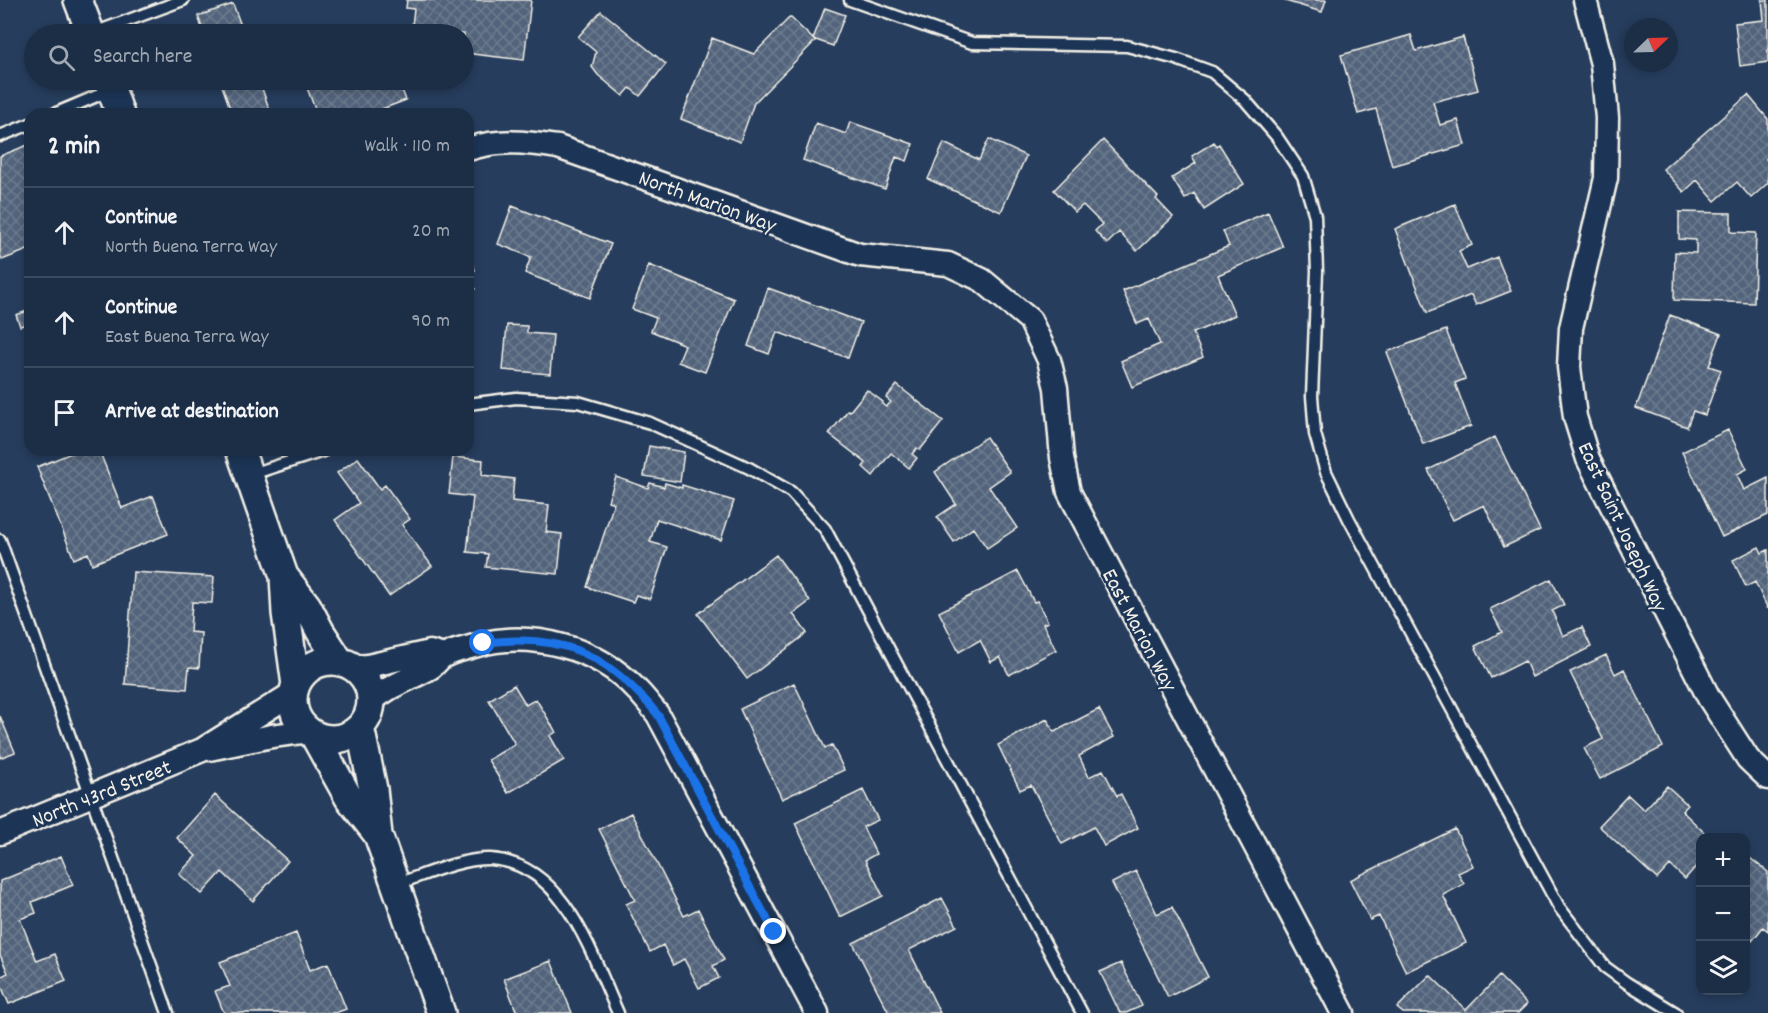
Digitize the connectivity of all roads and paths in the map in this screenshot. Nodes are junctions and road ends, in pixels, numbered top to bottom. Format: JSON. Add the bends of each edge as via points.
{"nodes":[{"id":1,"x":78,"y":0,"type":"edge"},
{"id":2,"x":183,"y":0,"type":"edge"},
{"id":3,"x":850,"y":0,"type":"edge"},
{"id":4,"x":1585,"y":0,"type":"edge"},
{"id":5,"x":87,"y":24,"type":"edge"},
{"id":6,"x":118,"y":24,"type":"edge"},
{"id":7,"x":113,"y":95,"type":"edge"},
{"id":8,"x":73,"y":108,"type":"edge"},
{"id":9,"x":24,"y":126,"type":"edge"},
{"id":10,"x":0,"y":136,"type":"edge"},
{"id":11,"x":474,"y":147,"type":"edge"},
{"id":12,"x":948,"y":264,"type":"joint"},
{"id":13,"x":474,"y":403,"type":"edge"},
{"id":14,"x":242,"y":456,"type":"edge"},
{"id":15,"x":308,"y":456,"type":"edge"},
{"id":16,"x":249,"y":476,"type":"junction"},
{"id":17,"x":0,"y":540,"type":"edge"},
{"id":18,"x":284,"y":576,"type":"junction"},
{"id":19,"x":444,"y":656,"type":"junction"},
{"id":20,"x":347,"y":664,"type":"junction"},
{"id":21,"x":294,"y":689,"type":"junction"},
{"id":22,"x":371,"y":702,"type":"junction"},
{"id":23,"x":360,"y":727,"type":"junction"},
{"id":24,"x":312,"y":734,"type":"junction"},
{"id":25,"x":202,"y":750,"type":"junction"},
{"id":26,"x":1768,"y":778,"type":"edge"},
{"id":27,"x":91,"y":796,"type":"junction"},
{"id":28,"x":0,"y":833,"type":"edge"},
{"id":29,"x":378,"y":835,"type":"junction"},
{"id":30,"x":395,"y":884,"type":"junction"},
{"id":31,"x":168,"y":1013,"type":"edge"},
{"id":32,"x":441,"y":1013,"type":"edge"},
{"id":33,"x":618,"y":1013,"type":"edge"},
{"id":34,"x":817,"y":1013,"type":"edge"},
{"id":35,"x":1082,"y":1013,"type":"edge"},
{"id":36,"x":1343,"y":1013,"type":"edge"},
{"id":37,"x":1676,"y":1013,"type":"edge"}],
"edges":[{"from":1,"to":5,"type":"street"},
{"from":2,"to":6,"type":"lane"},
{"from":3,"to":37,"type":"lane","via":[[972,43],[1127,46],[1176,59],[1212,72],[1245,100],[1277,136],[1303,176],[1315,216],[1312,396],[1326,472],[1559,907],[1605,967]]},
{"from":4,"to":26,"type":"street","name":"East Saint Joseph Way","via":[[1602,64],[1607,118],[1606,178],[1571,328],[1569,367],[1575,417],[1588,459],[1708,698],[1748,759]]},
{"from":7,"to":8,"type":"lane"},
{"from":9,"to":10,"type":"lane"},
{"from":11,"to":12,"type":"street","name":"North Marion Way","via":[[521,141],[558,147],[860,255]]},
{"from":12,"to":36,"type":"street","name":"East Marion Way","via":[[982,280],[1029,320],[1049,360],[1056,388],[1069,492]]},
{"from":13,"to":35,"type":"lane","via":[[516,398],[578,402],[650,423],[749,468],[791,492],[831,539]]},
{"from":14,"to":16,"type":"street"},
{"from":15,"to":16,"type":"lane"},
{"from":16,"to":18,"type":"street"},
{"from":17,"to":27,"type":"lane"},
{"from":18,"to":20,"type":"street","via":[[307,606],[320,632]]},
{"from":18,"to":21,"type":"street"},
{"from":19,"to":20,"type":"street","via":[[430,652],[368,666]]},
{"from":19,"to":22,"type":"street","via":[[431,667],[384,690]]},
{"from":19,"to":34,"type":"street","via":[[483,643],[513,639],[569,647],[614,670],[636,689],[658,715]]},
{"from":20,"to":21,"type":"street","via":[[327,661],[314,665]]},
{"from":20,"to":22,"type":"street","via":[[363,676]]},
{"from":21,"to":24,"type":"street","via":[[294,712]]},
{"from":21,"to":25,"type":"street","name":"North 43rd Street"},
{"from":22,"to":23,"type":"street"},
{"from":23,"to":24,"type":"street","via":[[337,739]]},
{"from":23,"to":29,"type":"street"},
{"from":24,"to":25,"type":"street","name":"North 43rd Street","via":[[272,736]]},
{"from":24,"to":29,"type":"street","via":[[348,798]]},
{"from":25,"to":27,"type":"street","name":"North 43rd Street"},
{"from":27,"to":28,"type":"street","name":"North 43rd Street"},
{"from":27,"to":31,"type":"lane"},
{"from":29,"to":30,"type":"street"},
{"from":30,"to":32,"type":"street"},
{"from":30,"to":33,"type":"lane","via":[[489,859],[514,863],[540,877],[576,921]]}]}
